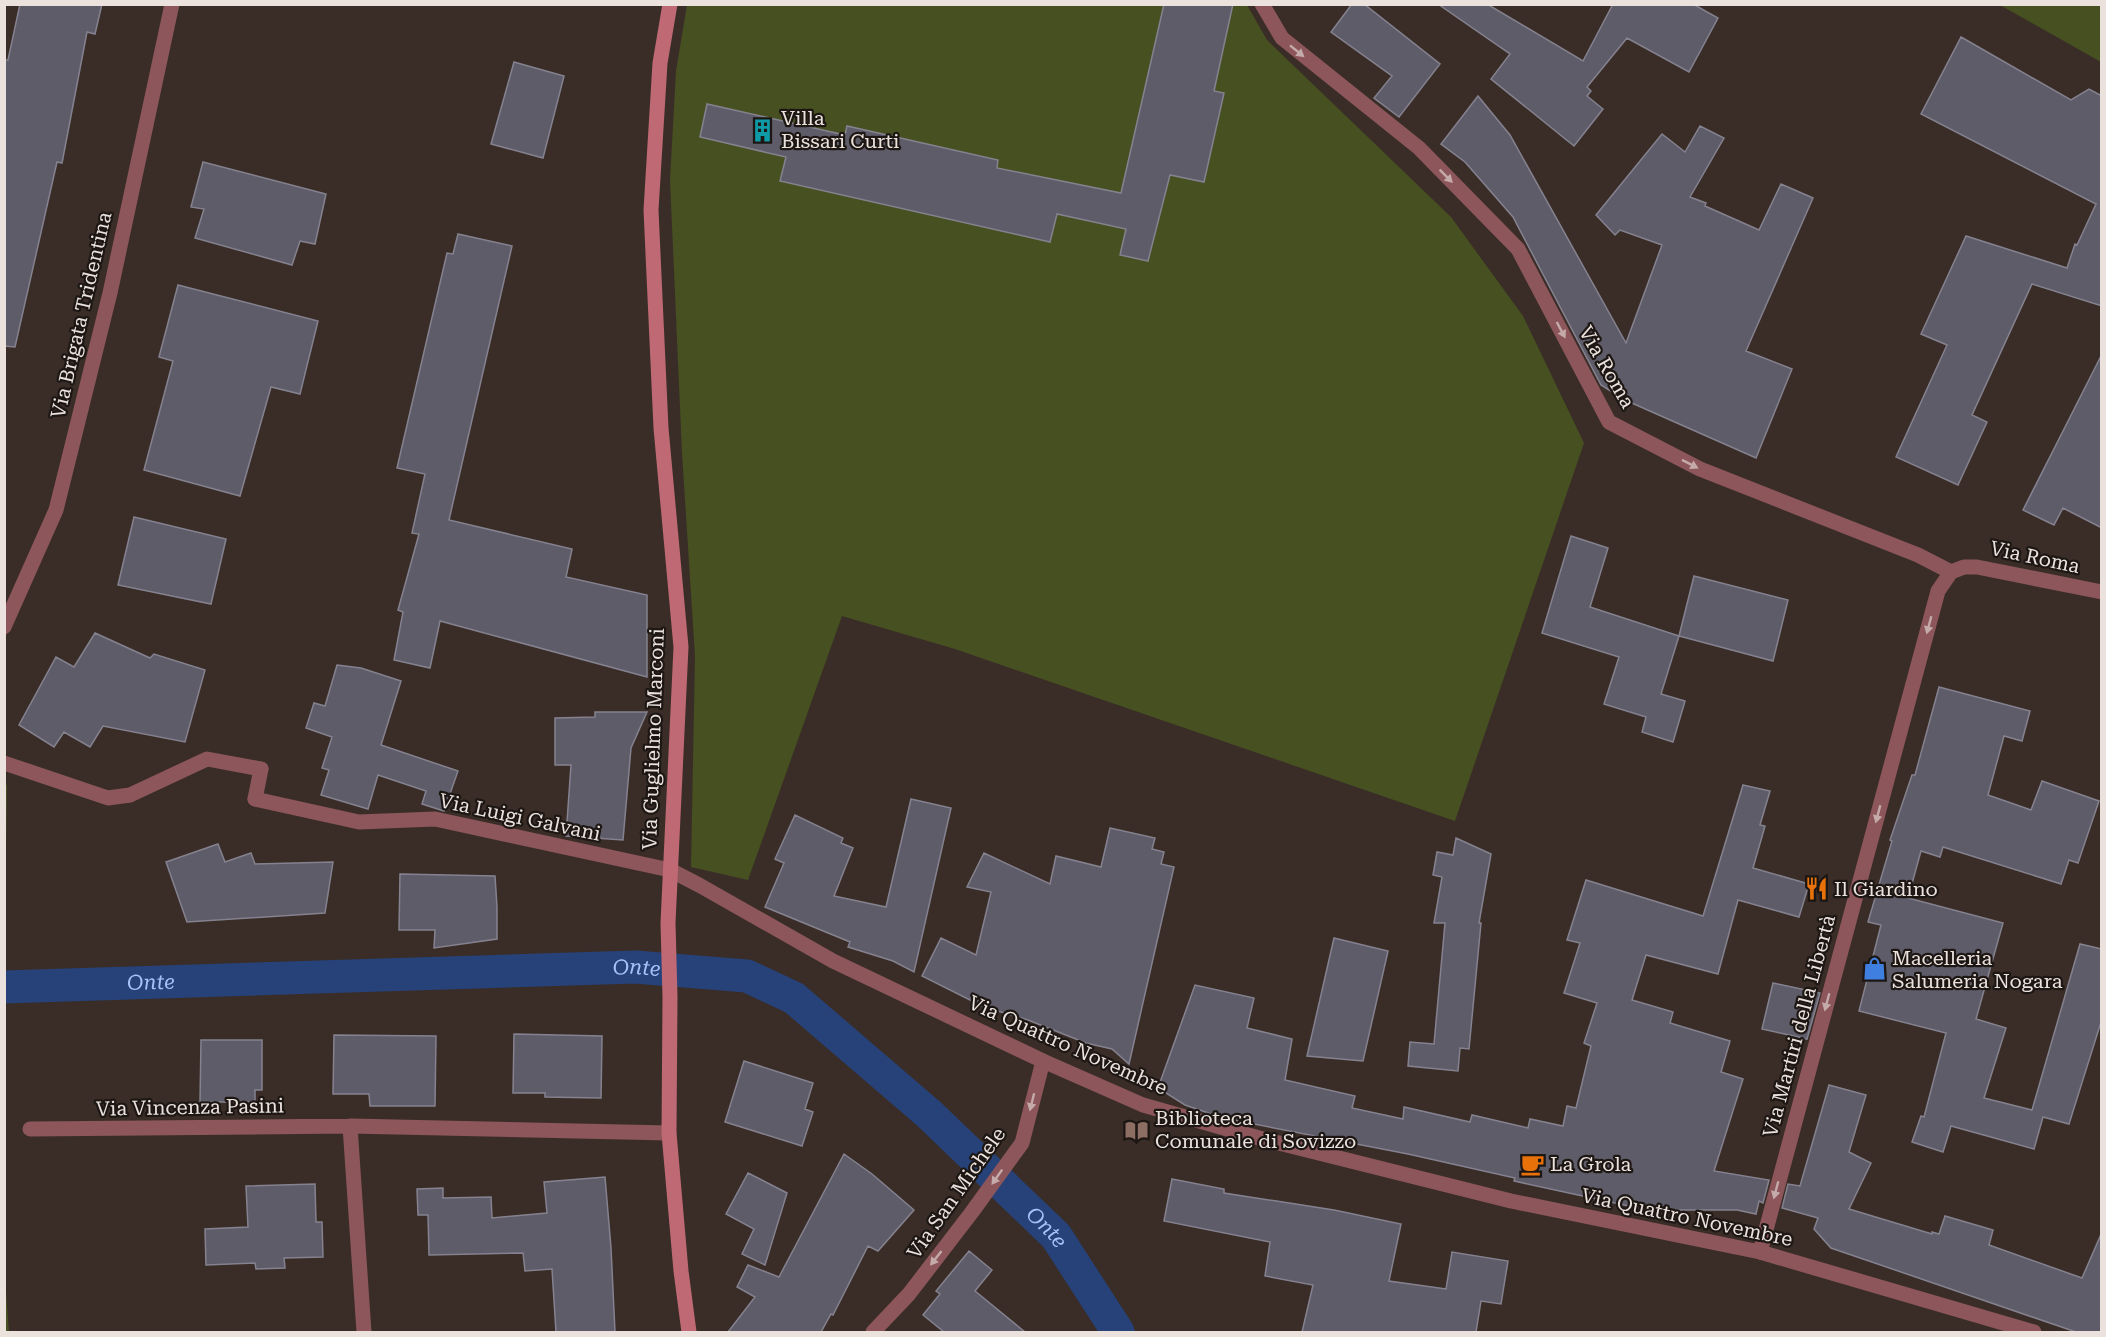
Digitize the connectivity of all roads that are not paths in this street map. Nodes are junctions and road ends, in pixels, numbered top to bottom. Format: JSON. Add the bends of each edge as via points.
{"nodes":[{"id":1,"x":172,"y":4,"type":"edge"},
{"id":2,"x":670,"y":4,"type":"edge"},
{"id":3,"x":1262,"y":4,"type":"edge"},
{"id":4,"x":1952,"y":572,"type":"junction"},
{"id":5,"x":2102,"y":592,"type":"edge"},
{"id":6,"x":4,"y":627,"type":"edge"},
{"id":7,"x":4,"y":763,"type":"edge"},
{"id":8,"x":670,"y":870,"type":"junction"},
{"id":9,"x":1043,"y":1060,"type":"junction"},
{"id":10,"x":350,"y":1126,"type":"junction"},
{"id":11,"x":30,"y":1129,"type":"dead end"},
{"id":12,"x":669,"y":1133,"type":"junction"},
{"id":13,"x":1760,"y":1252,"type":"junction"},
{"id":14,"x":364,"y":1332,"type":"edge"},
{"id":15,"x":689,"y":1332,"type":"edge"},
{"id":16,"x":873,"y":1332,"type":"edge"},
{"id":17,"x":2034,"y":1332,"type":"edge"}],
"edges":[{"from":1,"to":6,"type":"street","name":"Via Brigata Tridentina","via":[[110,293],[56,510]]},
{"from":2,"to":8,"type":"main road","name":"Via Guglielmo Marconi","via":[[660,63],[651,210],[661,428],[681,647]]},
{"from":3,"to":4,"type":"street","name":"Via Roma","one_way":true,"via":[[1282,38],[1419,148],[1518,249],[1609,422],[1700,469]]},
{"from":4,"to":5,"type":"street","name":"Via Roma","via":[[1977,567]]},
{"from":4,"to":13,"type":"street","name":"Via Martiri della Libertà","one_way":true,"via":[[1938,591]]},
{"from":7,"to":8,"type":"street","name":"Via Luigi Galvani","via":[[108,798],[130,795],[207,759],[261,769],[255,799],[360,822],[435,819]]},
{"from":8,"to":9,"type":"street","name":"Via Quattro Novembre","via":[[833,961]]},
{"from":8,"to":12,"type":"main road","name":"Via Guglielmo Marconi"},
{"from":9,"to":13,"type":"street","name":"Via Quattro Novembre","via":[[1143,1105],[1259,1138],[1511,1201]]},
{"from":9,"to":16,"type":"street","name":"Via San Michele","one_way":true,"via":[[1022,1143],[909,1294]]},
{"from":10,"to":11,"type":"street","name":"Via Vincenza Pasini"},
{"from":10,"to":12,"type":"street","name":"Via Vincenza Pasini"},
{"from":10,"to":14,"type":"street"},
{"from":12,"to":15,"type":"main road","name":"Via Guglielmo Marconi"},
{"from":13,"to":17,"type":"street","name":"Via Quattro Novembre"}]}
